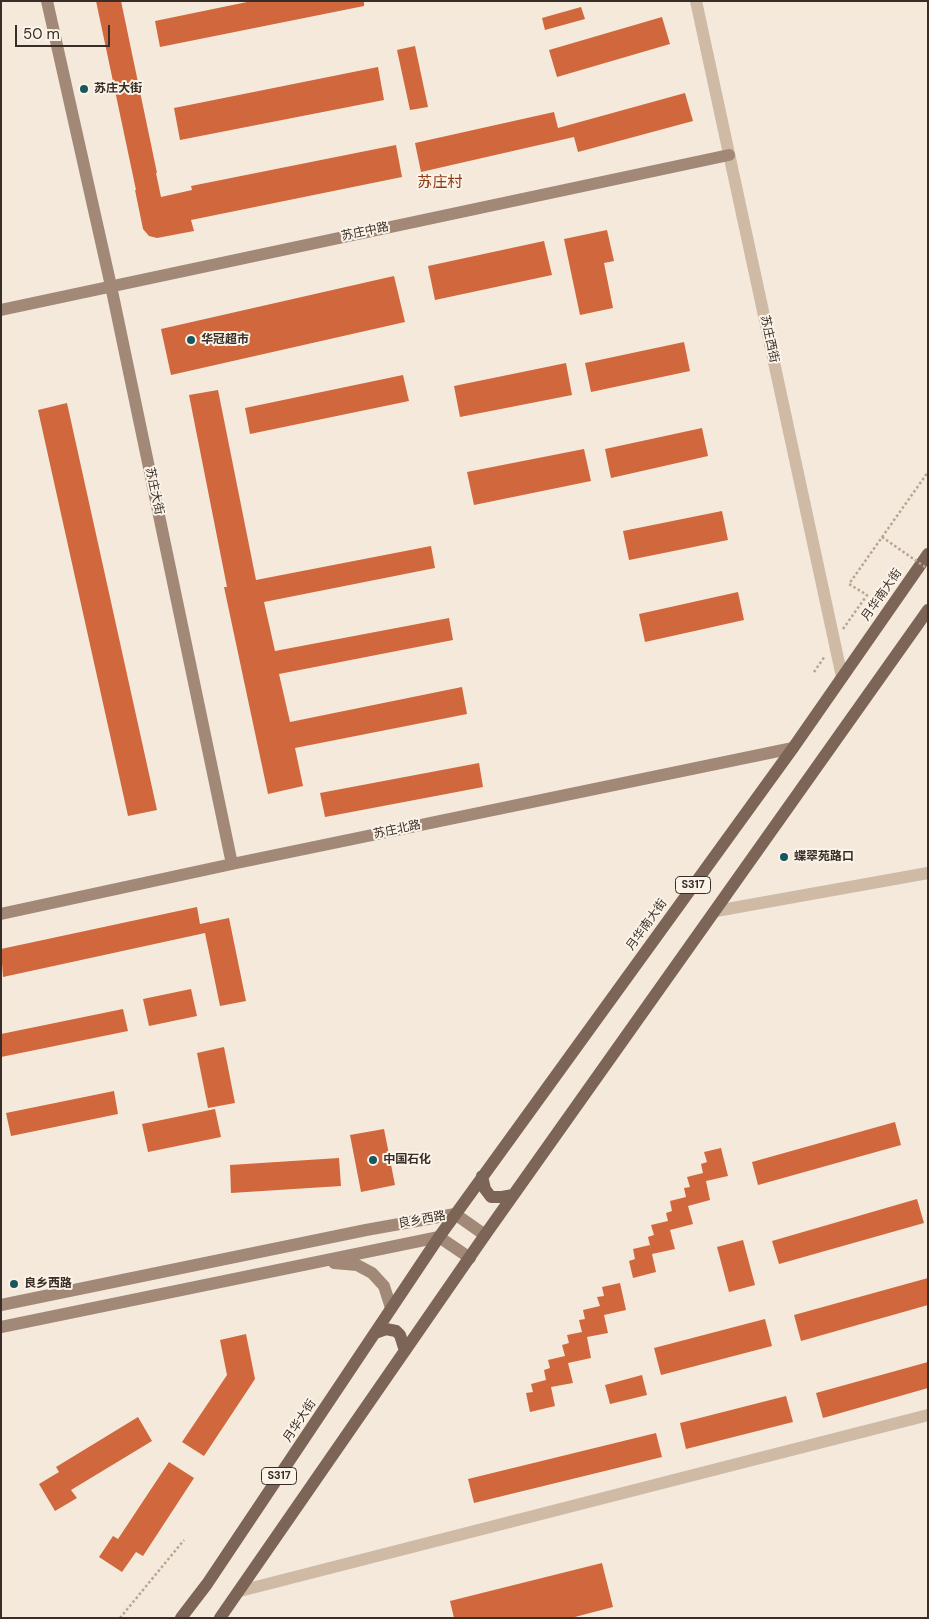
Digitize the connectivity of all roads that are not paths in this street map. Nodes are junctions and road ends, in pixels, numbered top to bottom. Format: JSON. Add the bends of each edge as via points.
{"nodes":[{"id":1,"x":47,"y":1,"type":"edge"},
{"id":2,"x":696,"y":1,"type":"edge"},
{"id":3,"x":729,"y":155,"type":"junction"},
{"id":4,"x":112,"y":286,"type":"junction"},
{"id":5,"x":1,"y":310,"type":"edge"},
{"id":6,"x":928,"y":554,"type":"edge"},
{"id":7,"x":928,"y":610,"type":"edge"},
{"id":8,"x":842,"y":677,"type":"junction"},
{"id":9,"x":793,"y":748,"type":"junction"},
{"id":10,"x":232,"y":864,"type":"junction"},
{"id":11,"x":928,"y":873,"type":"edge"},
{"id":12,"x":716,"y":911,"type":"junction"},
{"id":13,"x":1,"y":914,"type":"edge"},
{"id":14,"x":482,"y":1176,"type":"junction"},
{"id":15,"x":513,"y":1195,"type":"junction"},
{"id":16,"x":455,"y":1214,"type":"junction"},
{"id":17,"x":485,"y":1235,"type":"junction"},
{"id":18,"x":439,"y":1237,"type":"junction"},
{"id":19,"x":470,"y":1258,"type":"junction"},
{"id":20,"x":320,"y":1261,"type":"junction"},
{"id":21,"x":1,"y":1305,"type":"edge"},
{"id":22,"x":391,"y":1308,"type":"junction"},
{"id":23,"x":1,"y":1327,"type":"edge"},
{"id":24,"x":375,"y":1333,"type":"junction"},
{"id":25,"x":406,"y":1350,"type":"junction"},
{"id":26,"x":928,"y":1415,"type":"edge"},
{"id":27,"x":240,"y":1591,"type":"junction"},
{"id":28,"x":181,"y":1618,"type":"edge"},
{"id":29,"x":220,"y":1618,"type":"edge"}],
"edges":[{"from":1,"to":4,"type":"main road","name":"苏庄大街"},
{"from":2,"to":3,"type":"street","name":"苏庄西街"},
{"from":3,"to":4,"type":"main road","name":"苏庄中路"},
{"from":3,"to":8,"type":"street","name":"苏庄西街"},
{"from":4,"to":5,"type":"main road","name":"苏庄中路"},
{"from":4,"to":10,"type":"main road","name":"苏庄大街"},
{"from":6,"to":8,"type":"main road","name":"月华南大街","number":"S317"},
{"from":7,"to":12,"type":"main road","number":"S317"},
{"from":8,"to":9,"type":"main road","name":"月华南大街","number":"S317"},
{"from":9,"to":10,"type":"main road","name":"苏庄北路"},
{"from":9,"to":14,"type":"main road","name":"月华南大街","number":"S317"},
{"from":10,"to":13,"type":"main road","name":"苏庄北路"},
{"from":11,"to":12,"type":"street"},
{"from":12,"to":15,"type":"main road","number":"S317"},
{"from":14,"to":15,"type":"main road","via":[[491,1197]]},
{"from":14,"to":16,"type":"main road","name":"月华南大街","number":"S317"},
{"from":15,"to":17,"type":"main road","number":"S317"},
{"from":16,"to":17,"type":"main road","name":"良乡西路"},
{"from":16,"to":18,"type":"main road","name":"月华南大街","number":"S317"},
{"from":16,"to":21,"type":"main road","name":"良乡西路"},
{"from":17,"to":19,"type":"main road","number":"S317"},
{"from":18,"to":19,"type":"main road","name":"良乡西路"},
{"from":18,"to":20,"type":"main road","name":"良乡西路"},
{"from":18,"to":22,"type":"main road","name":"月华大街","number":"S317"},
{"from":19,"to":25,"type":"main road","number":"S317"},
{"from":20,"to":22,"type":"main road","via":[[356,1265],[372,1273],[384,1286]]},
{"from":20,"to":23,"type":"main road","name":"良乡西路"},
{"from":22,"to":24,"type":"main road","name":"月华大街","number":"S317"},
{"from":24,"to":25,"type":"main road","via":[[396,1331]]},
{"from":24,"to":28,"type":"main road","name":"月华大街","number":"S317"},
{"from":25,"to":27,"type":"main road","number":"S317"},
{"from":26,"to":27,"type":"street"},
{"from":27,"to":29,"type":"main road","number":"S317"}]}
